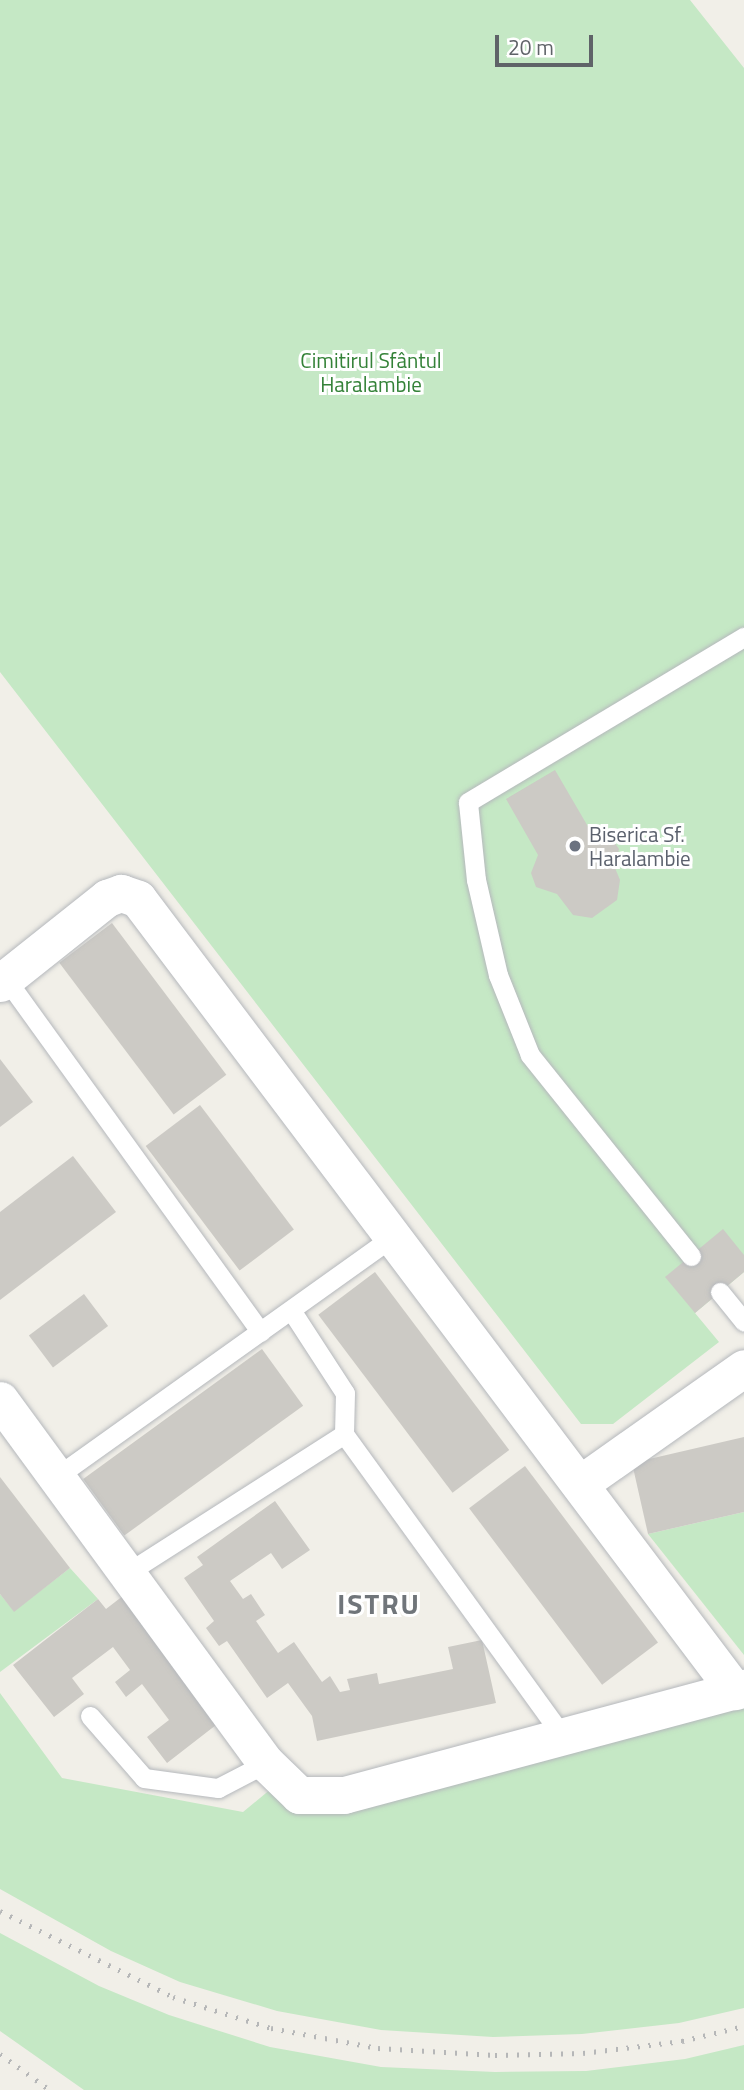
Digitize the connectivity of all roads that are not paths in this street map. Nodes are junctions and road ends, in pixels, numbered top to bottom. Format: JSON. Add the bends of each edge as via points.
{"nodes":[{"id":1,"x":744,"y":637,"type":"edge"},
{"id":2,"x":3,"y":981,"type":"edge"},
{"id":3,"x":393,"y":1237,"type":"junction"},
{"id":4,"x":691,"y":1255,"type":"dead end"},
{"id":5,"x":720,"y":1292,"type":"dead end"},
{"id":6,"x":291,"y":1310,"type":"junction"},
{"id":7,"x":744,"y":1322,"type":"edge"},
{"id":8,"x":261,"y":1332,"type":"junction"},
{"id":9,"x":744,"y":1368,"type":"edge"},
{"id":10,"x":0,"y":1400,"type":"edge"},
{"id":11,"x":344,"y":1434,"type":"junction"},
{"id":12,"x":56,"y":1477,"type":"junction"},
{"id":13,"x":580,"y":1483,"type":"junction"},
{"id":14,"x":127,"y":1573,"type":"junction"},
{"id":15,"x":739,"y":1690,"type":"edge"},
{"id":16,"x":90,"y":1716,"type":"dead end"},
{"id":17,"x":564,"y":1736,"type":"junction"},
{"id":18,"x":266,"y":1763,"type":"junction"}],
"edges":[{"from":1,"to":4,"type":"lane","via":[[468,802],[476,880],[498,975],[530,1055]]},
{"from":2,"to":3,"type":"street","via":[[107,898],[121,893],[138,899]]},
{"from":2,"to":8,"type":"lane"},
{"from":3,"to":6,"type":"lane"},
{"from":3,"to":13,"type":"street"},
{"from":5,"to":7,"type":"lane"},
{"from":6,"to":8,"type":"lane"},
{"from":6,"to":11,"type":"lane","via":[[345,1393]]},
{"from":8,"to":12,"type":"lane"},
{"from":9,"to":13,"type":"street"},
{"from":10,"to":12,"type":"street"},
{"from":11,"to":14,"type":"lane"},
{"from":11,"to":17,"type":"lane"},
{"from":12,"to":14,"type":"street"},
{"from":13,"to":15,"type":"street"},
{"from":14,"to":18,"type":"street"},
{"from":15,"to":17,"type":"street"},
{"from":16,"to":18,"type":"lane","via":[[144,1778],[218,1788]]},
{"from":17,"to":18,"type":"street","via":[[344,1795],[299,1795]]}]}
